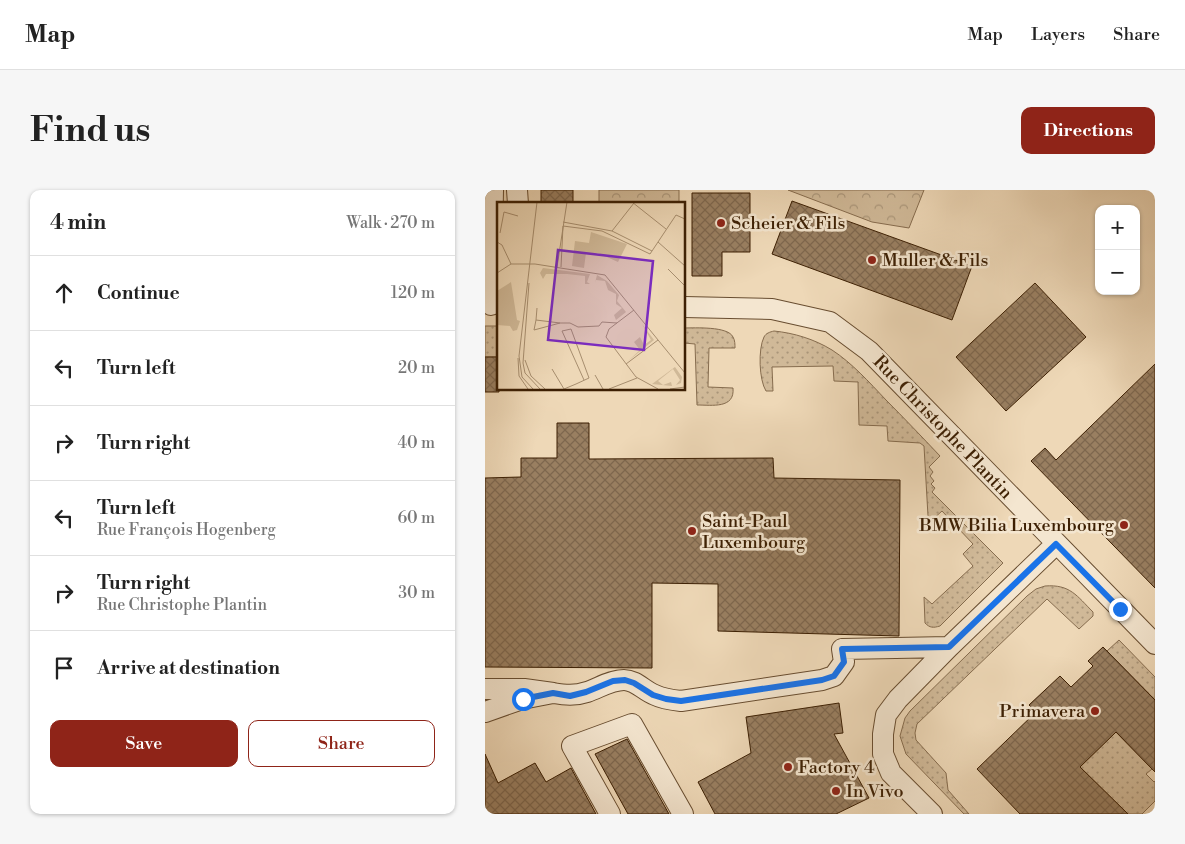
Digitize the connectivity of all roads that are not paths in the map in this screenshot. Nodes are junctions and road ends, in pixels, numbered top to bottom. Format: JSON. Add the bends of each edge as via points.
{"nodes":[{"id":1,"x":493,"y":190,"type":"edge"},
{"id":2,"x":492,"y":305,"type":"edge"},
{"id":3,"x":685,"y":307,"type":"edge"},
{"id":4,"x":1056,"y":544,"type":"junction"},
{"id":5,"x":1155,"y":644,"type":"edge"},
{"id":6,"x":949,"y":647,"type":"junction"},
{"id":7,"x":485,"y":689,"type":"edge"},
{"id":8,"x":553,"y":693,"type":"junction"},
{"id":9,"x":485,"y":712,"type":"edge"},
{"id":10,"x":610,"y":814,"type":"edge"},
{"id":11,"x":683,"y":814,"type":"edge"},
{"id":12,"x":932,"y":814,"type":"edge"}],
"edges":[{"from":1,"to":2,"type":"street"},
{"from":3,"to":4,"type":"street","name":"Rue Christophe Plantin","via":[[772,309],[830,322],[869,351]]},
{"from":4,"to":5,"type":"street","name":"Rue Christophe Plantin"},
{"from":4,"to":6,"type":"street"},
{"from":6,"to":8,"type":"street","via":[[842,649],[844,662],[834,676],[822,680],[681,701],[653,695],[625,680],[570,696]]},
{"from":6,"to":12,"type":"street","via":[[898,699],[887,715],[883,734],[883,754],[891,773]]},
{"from":7,"to":8,"type":"street"},
{"from":8,"to":9,"type":"street"},
{"from":10,"to":11,"type":"street","via":[[572,746],[632,724]]}]}
